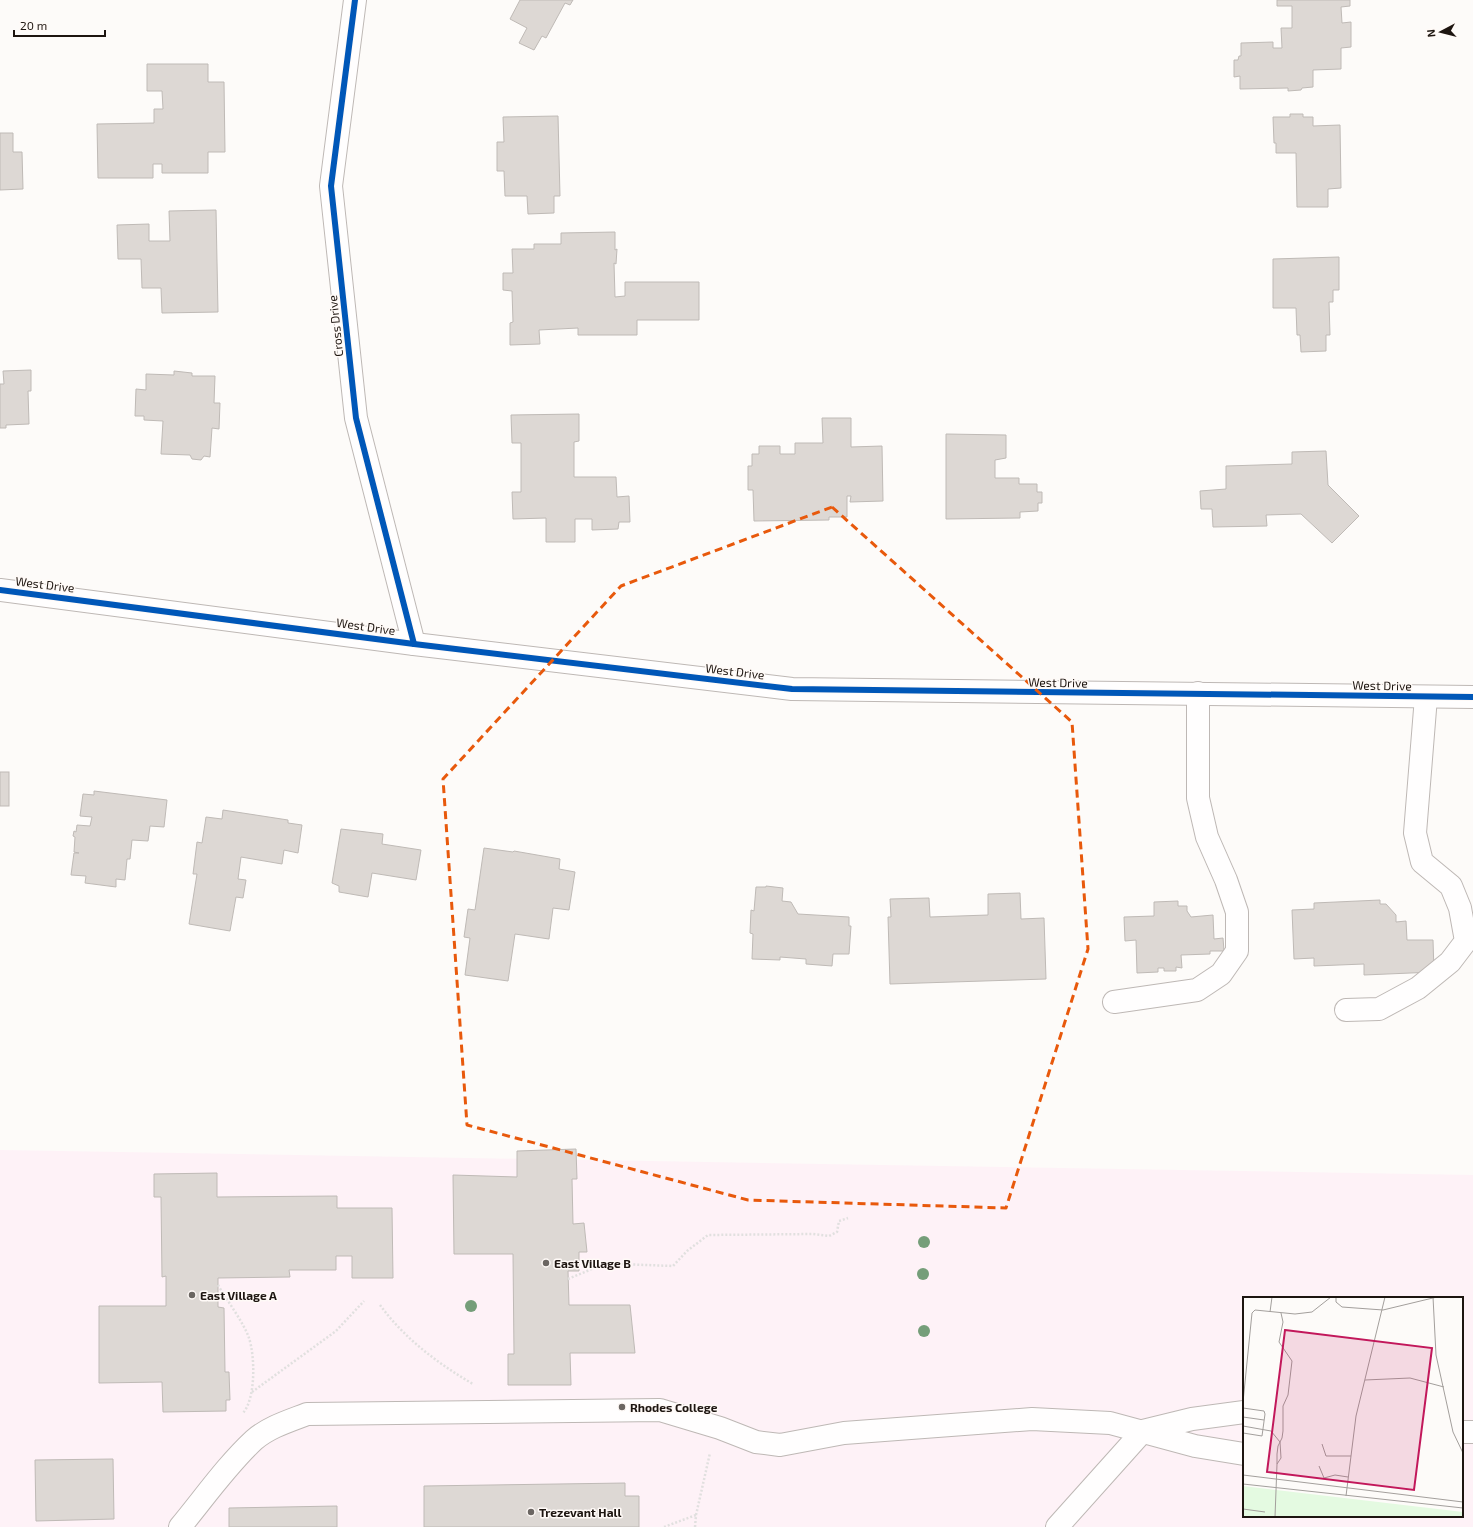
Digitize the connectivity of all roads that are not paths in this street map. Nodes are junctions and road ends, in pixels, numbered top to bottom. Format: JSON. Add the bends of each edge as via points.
{"nodes":[{"id":1,"x":355,"y":0,"type":"edge"},
{"id":2,"x":0,"y":590,"type":"edge"},
{"id":3,"x":414,"y":644,"type":"junction"},
{"id":4,"x":1198,"y":693,"type":"junction"},
{"id":5,"x":1426,"y":696,"type":"junction"},
{"id":6,"x":1473,"y":697,"type":"edge"},
{"id":7,"x":1114,"y":1002,"type":"dead end"},
{"id":8,"x":1346,"y":1010,"type":"dead end"},
{"id":9,"x":1243,"y":1412,"type":"edge"},
{"id":10,"x":1143,"y":1431,"type":"junction"},
{"id":11,"x":1243,"y":1454,"type":"edge"},
{"id":12,"x":180,"y":1527,"type":"edge"},
{"id":13,"x":1057,"y":1527,"type":"edge"}],
"edges":[{"from":1,"to":3,"type":"street","name":"Cross Drive","via":[[331,186],[356,418]]},
{"from":2,"to":3,"type":"street","name":"West Drive"},
{"from":3,"to":4,"type":"street","name":"West Drive","via":[[792,689]]},
{"from":4,"to":5,"type":"street","name":"West Drive"},
{"from":4,"to":7,"type":"street","via":[[1198,798],[1207,836],[1237,912],[1237,951],[1221,974],[1197,990]]},
{"from":5,"to":6,"type":"street","name":"West Drive"},
{"from":5,"to":8,"type":"street","via":[[1415,833],[1422,862],[1451,886],[1460,908],[1466,942],[1450,962],[1418,988],[1379,1009]]},
{"from":9,"to":10,"type":"street","via":[[1192,1419]]},
{"from":10,"to":11,"type":"street","via":[[1195,1446]]},
{"from":10,"to":12,"type":"street","via":[[1110,1423],[1032,1419],[844,1434],[780,1445],[756,1442],[660,1410],[307,1414],[278,1425],[255,1440]]},
{"from":10,"to":13,"type":"street"}]}
